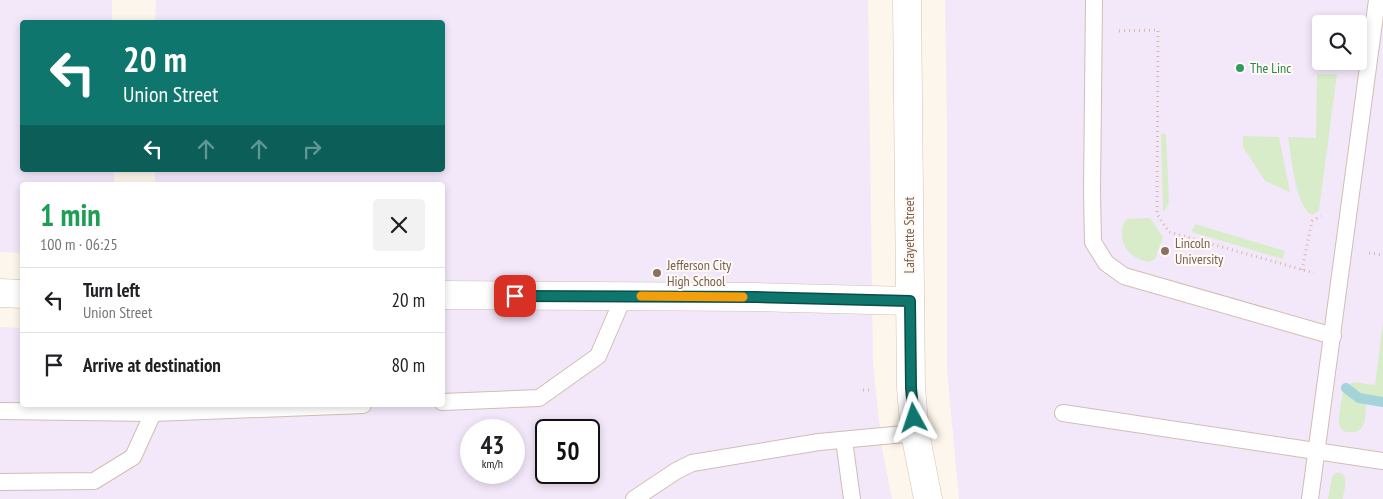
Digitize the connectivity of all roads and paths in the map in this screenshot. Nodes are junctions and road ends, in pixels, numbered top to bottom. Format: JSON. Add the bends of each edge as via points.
{"nodes":[{"id":1,"x":907,"y":0,"type":"edge"},
{"id":2,"x":1094,"y":0,"type":"edge"},
{"id":3,"x":1377,"y":0,"type":"edge"},
{"id":4,"x":1119,"y":24,"type":"dead end"},
{"id":5,"x":1302,"y":270,"type":"dead end"},
{"id":6,"x":0,"y":293,"type":"edge"},
{"id":7,"x":20,"y":294,"type":"edge"},
{"id":8,"x":445,"y":295,"type":"edge"},
{"id":9,"x":624,"y":296,"type":"junction"},
{"id":10,"x":910,"y":301,"type":"junction"},
{"id":11,"x":1333,"y":336,"type":"junction"},
{"id":12,"x":863,"y":390,"type":"dead end"},
{"id":13,"x":872,"y":390,"type":"dead end"},
{"id":14,"x":445,"y":402,"type":"edge"},
{"id":15,"x":310,"y":407,"type":"edge"},
{"id":16,"x":0,"y":411,"type":"edge"},
{"id":17,"x":1063,"y":412,"type":"dead end"},
{"id":18,"x":153,"y":413,"type":"junction"},
{"id":19,"x":915,"y":433,"type":"junction"},
{"id":20,"x":844,"y":440,"type":"junction"},
{"id":21,"x":1317,"y":452,"type":"junction"},
{"id":22,"x":1383,"y":461,"type":"edge"},
{"id":23,"x":0,"y":482,"type":"edge"},
{"id":24,"x":634,"y":499,"type":"edge"},
{"id":25,"x":852,"y":499,"type":"edge"},
{"id":26,"x":928,"y":499,"type":"edge"},
{"id":27,"x":1310,"y":499,"type":"edge"}],
"edges":[{"from":1,"to":10,"type":"main road","name":"Lafayette Street"},
{"from":2,"to":11,"type":"lane","via":[[1093,242],[1106,263],[1124,276]]},
{"from":3,"to":11,"type":"lane"},
{"from":4,"to":5,"type":"path","via":[[1119,31],[1158,30],[1157,214],[1169,232]]},
{"from":6,"to":7,"type":"main road"},
{"from":8,"to":9,"type":"main road"},
{"from":9,"to":10,"type":"main road"},
{"from":9,"to":14,"type":"lane","via":[[598,356],[539,398]]},
{"from":10,"to":19,"type":"main road","name":"Lafayette Street"},
{"from":11,"to":21,"type":"lane"},
{"from":12,"to":13,"type":"path"},
{"from":15,"to":18,"type":"lane"},
{"from":16,"to":18,"type":"lane"},
{"from":17,"to":21,"type":"lane"},
{"from":18,"to":23,"type":"lane","via":[[133,457],[94,481]]},
{"from":19,"to":20,"type":"lane"},
{"from":19,"to":26,"type":"main road","name":"Lafayette Street"},
{"from":20,"to":24,"type":"lane","via":[[692,463]]},
{"from":20,"to":25,"type":"lane"},
{"from":21,"to":22,"type":"lane"},
{"from":21,"to":27,"type":"lane"}]}
